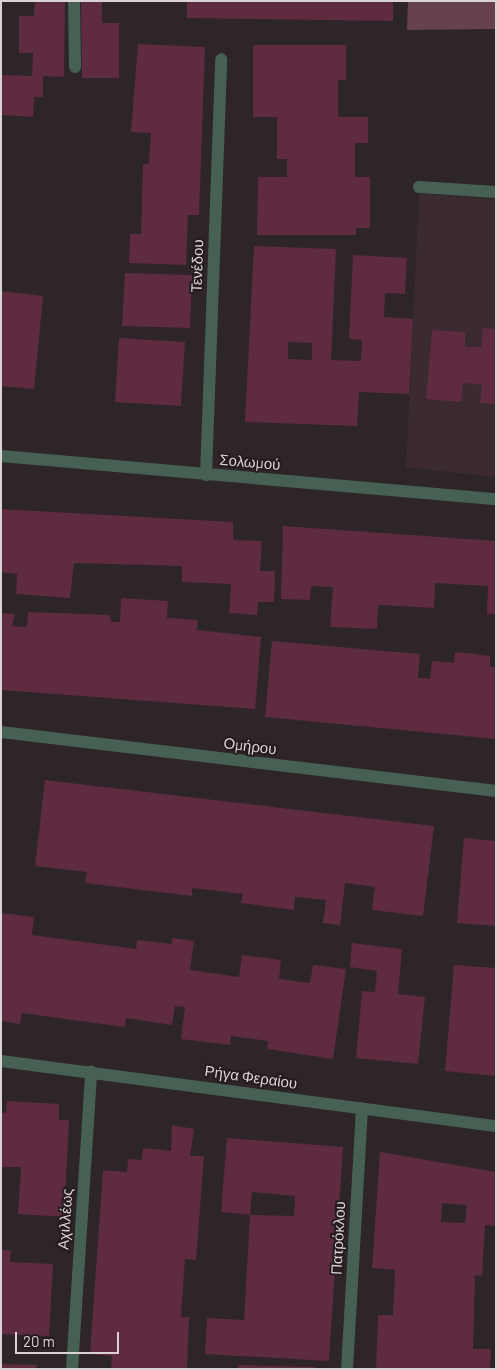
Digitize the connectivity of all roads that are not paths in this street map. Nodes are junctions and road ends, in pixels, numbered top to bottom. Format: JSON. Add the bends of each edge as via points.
{"nodes":[{"id":1,"x":74,"y":1,"type":"edge"},
{"id":2,"x":221,"y":59,"type":"dead end"},
{"id":3,"x":75,"y":67,"type":"dead end"},
{"id":4,"x":419,"y":187,"type":"dead end"},
{"id":5,"x":496,"y":192,"type":"edge"},
{"id":6,"x":1,"y":456,"type":"edge"},
{"id":7,"x":206,"y":475,"type":"junction"},
{"id":8,"x":496,"y":498,"type":"edge"},
{"id":9,"x":1,"y":732,"type":"edge"},
{"id":10,"x":496,"y":791,"type":"edge"},
{"id":11,"x":1,"y":1061,"type":"edge"},
{"id":12,"x":91,"y":1072,"type":"junction"},
{"id":13,"x":362,"y":1108,"type":"junction"},
{"id":14,"x":496,"y":1126,"type":"edge"},
{"id":15,"x":72,"y":1369,"type":"edge"},
{"id":16,"x":347,"y":1369,"type":"edge"}],
"edges":[{"from":1,"to":3,"type":"street"},
{"from":2,"to":7,"type":"street","name":"Τενέδου"},
{"from":4,"to":5,"type":"street"},
{"from":6,"to":7,"type":"street","name":"Σολωμού"},
{"from":7,"to":8,"type":"street","name":"Σολωμού"},
{"from":9,"to":10,"type":"street","name":"Ομήρου"},
{"from":11,"to":12,"type":"street","name":"Ρήγα Φεραίου"},
{"from":12,"to":13,"type":"street","name":"Ρήγα Φεραίου"},
{"from":12,"to":15,"type":"street","name":"Αχιλλέως"},
{"from":13,"to":14,"type":"street","name":"Ρήγα Φεραίου"},
{"from":13,"to":16,"type":"street","name":"Πατρόκλου"}]}
